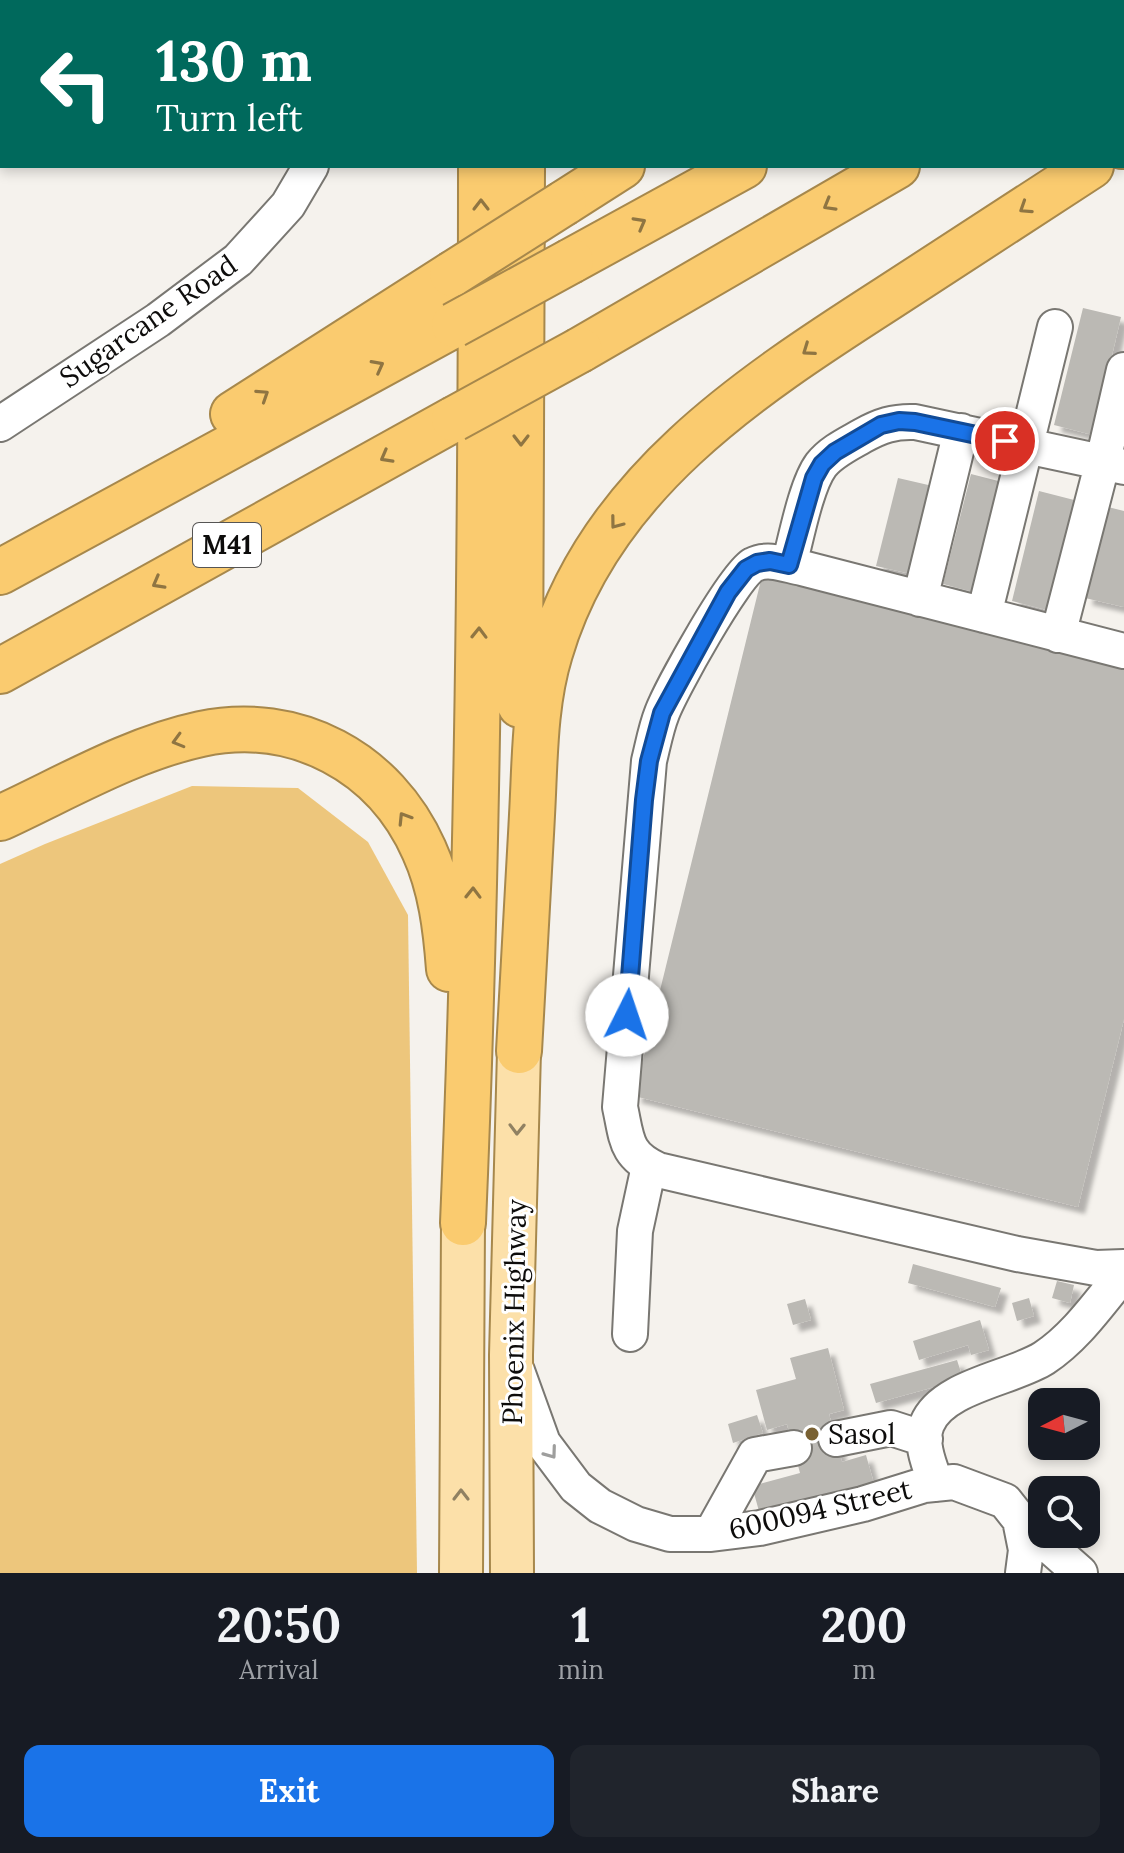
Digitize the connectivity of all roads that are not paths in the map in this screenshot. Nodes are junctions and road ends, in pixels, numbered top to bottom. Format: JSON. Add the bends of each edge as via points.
{"nodes":[{"id":1,"x":310,"y":168,"type":"edge"},
{"id":2,"x":481,"y":168,"type":"edge"},
{"id":3,"x":522,"y":168,"type":"edge"},
{"id":4,"x":619,"y":168,"type":"edge"},
{"id":5,"x":740,"y":168,"type":"edge"},
{"id":6,"x":894,"y":168,"type":"edge"},
{"id":7,"x":1088,"y":168,"type":"edge"},
{"id":8,"x":1055,"y":327,"type":"dead end"},
{"id":9,"x":1124,"y":370,"type":"edge"},
{"id":10,"x":0,"y":424,"type":"edge"},
{"id":11,"x":961,"y":431,"type":"junction"},
{"id":12,"x":1027,"y":446,"type":"junction"},
{"id":13,"x":1114,"y":464,"type":"edge"},
{"id":14,"x":62,"y":536,"type":"junction"},
{"id":15,"x":789,"y":565,"type":"junction"},
{"id":16,"x":0,"y":572,"type":"edge"},
{"id":17,"x":920,"y":599,"type":"junction"},
{"id":18,"x":984,"y":615,"type":"junction"},
{"id":19,"x":1058,"y":635,"type":"junction"},
{"id":20,"x":1124,"y":651,"type":"edge"},
{"id":21,"x":0,"y":671,"type":"edge"},
{"id":22,"x":0,"y":818,"type":"edge"},
{"id":23,"x":519,"y":1051,"type":"junction"},
{"id":24,"x":649,"y":1166,"type":"junction"},
{"id":25,"x":463,"y":1223,"type":"junction"},
{"id":26,"x":1124,"y":1270,"type":"edge"},
{"id":27,"x":630,"y":1334,"type":"dead end"},
{"id":28,"x":511,"y":1355,"type":"junction"},
{"id":29,"x":836,"y":1439,"type":"dead end"},
{"id":30,"x":925,"y":1439,"type":"junction"},
{"id":31,"x":794,"y":1448,"type":"dead end"},
{"id":32,"x":936,"y":1484,"type":"junction"},
{"id":33,"x":1020,"y":1520,"type":"junction"},
{"id":34,"x":711,"y":1534,"type":"junction"},
{"id":35,"x":461,"y":1573,"type":"edge"},
{"id":36,"x":512,"y":1573,"type":"edge"},
{"id":37,"x":1023,"y":1573,"type":"edge"},
{"id":38,"x":1080,"y":1573,"type":"edge"}],
"edges":[{"from":1,"to":10,"type":"street","name":"Sugarcane Road","via":[[288,205],[238,260],[158,320]]},
{"from":25,"to":2,"type":"highway","one_way":true,"via":[[481,499]]},
{"from":3,"to":23,"type":"highway","one_way":true},
{"from":14,"to":4,"type":"highway","one_way":true,"bridge":true,"via":[[129,481]]},
{"from":14,"to":5,"type":"highway","one_way":true,"bridge":true},
{"from":6,"to":21,"type":"highway","number":"M41","one_way":true,"bridge":true,"via":[[580,350]]},
{"from":7,"to":23,"type":"highway","one_way":true,"via":[[809,349],[710,423],[651,477],[594,552],[566,605],[538,713]]},
{"from":8,"to":12,"type":"street"},
{"from":9,"to":13,"type":"street"},
{"from":11,"to":12,"type":"street"},
{"from":11,"to":15,"type":"street","via":[[899,421],[881,425],[835,452],[814,478]]},
{"from":11,"to":17,"type":"street"},
{"from":12,"to":13,"type":"street"},
{"from":12,"to":18,"type":"street"},
{"from":13,"to":19,"type":"street"},
{"from":14,"to":16,"type":"highway"},
{"from":15,"to":17,"type":"street"},
{"from":15,"to":24,"type":"street","via":[[757,563],[728,592],[662,713],[649,761],[620,1107],[631,1150]]},
{"from":17,"to":18,"type":"street"},
{"from":18,"to":19,"type":"street"},
{"from":19,"to":20,"type":"street"},
{"from":25,"to":22,"type":"highway","one_way":true,"via":[[445,917],[424,850],[395,802],[353,761],[303,737],[252,728],[202,734],[144,751]]},
{"from":23,"to":28,"type":"main road","name":"Phoenix Highway","one_way":true},
{"from":24,"to":26,"type":"street","via":[[1017,1254]]},
{"from":24,"to":27,"type":"street","via":[[635,1231]]},
{"from":35,"to":25,"type":"main road","name":"Phoenix Highway","one_way":true},
{"from":26,"to":30,"type":"street","via":[[1066,1343],[1040,1361],[952,1397],[927,1424]]},
{"from":28,"to":34,"type":"street","name":"600094 Street","one_way":true,"via":[[543,1443],[576,1487],[636,1524],[670,1534]]},
{"from":28,"to":36,"type":"main road","name":"Phoenix Highway"},
{"from":29,"to":30,"type":"street","via":[[891,1428]]},
{"from":30,"to":32,"type":"street"},
{"from":31,"to":34,"type":"street","via":[[755,1455]]},
{"from":32,"to":33,"type":"street","name":"600094 Street","via":[[954,1482],[981,1490],[1005,1501]]},
{"from":32,"to":34,"type":"street","name":"600094 Street","via":[[760,1528]]},
{"from":33,"to":37,"type":"street","via":[[1026,1550]]},
{"from":33,"to":38,"type":"street","name":"600094 Street"}]}
